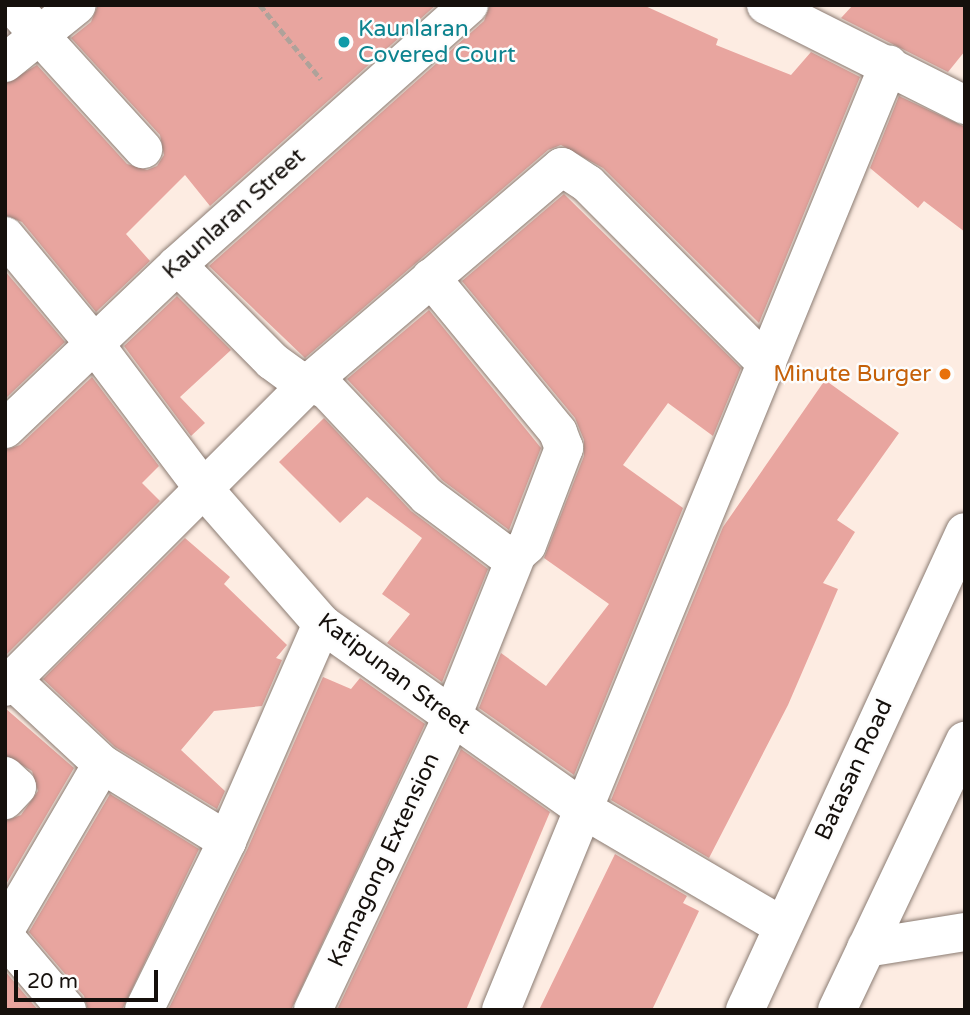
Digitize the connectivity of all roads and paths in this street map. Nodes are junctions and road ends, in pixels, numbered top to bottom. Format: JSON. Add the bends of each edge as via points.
{"nodes":[{"id":1,"x":12,"y":5,"type":"edge"},
{"id":2,"x":77,"y":5,"type":"edge"},
{"id":3,"x":260,"y":5,"type":"edge"},
{"id":4,"x":469,"y":5,"type":"edge"},
{"id":5,"x":766,"y":5,"type":"edge"},
{"id":6,"x":41,"y":35,"type":"junction"},
{"id":7,"x":5,"y":63,"type":"edge"},
{"id":8,"x":890,"y":64,"type":"junction"},
{"id":9,"x":965,"y":105,"type":"edge"},
{"id":10,"x":348,"y":113,"type":"junction"},
{"id":11,"x":143,"y":149,"type":"dead end"},
{"id":12,"x":5,"y":236,"type":"edge"},
{"id":13,"x":177,"y":265,"type":"junction"},
{"id":14,"x":431,"y":278,"type":"junction"},
{"id":15,"x":93,"y":342,"type":"junction"},
{"id":16,"x":767,"y":364,"type":"junction"},
{"id":17,"x":310,"y":382,"type":"junction"},
{"id":18,"x":5,"y":429,"type":"edge"},
{"id":19,"x":203,"y":488,"type":"junction"},
{"id":20,"x":965,"y":532,"type":"edge"},
{"id":21,"x":517,"y":554,"type":"junction"},
{"id":22,"x":322,"y":624,"type":"junction"},
{"id":23,"x":8,"y":684,"type":"edge"},
{"id":24,"x":451,"y":719,"type":"junction"},
{"id":25,"x":965,"y":741,"type":"edge"},
{"id":26,"x":102,"y":764,"type":"junction"},
{"id":27,"x":586,"y":811,"type":"junction"},
{"id":28,"x":227,"y":841,"type":"junction"},
{"id":29,"x":782,"y":926,"type":"junction"},
{"id":30,"x":5,"y":930,"type":"edge"},
{"id":31,"x":965,"y":933,"type":"edge"},
{"id":32,"x":5,"y":937,"type":"edge"},
{"id":33,"x":866,"y":948,"type":"junction"},
{"id":34,"x":67,"y":1010,"type":"edge"},
{"id":35,"x":144,"y":1010,"type":"edge"},
{"id":36,"x":313,"y":1010,"type":"edge"},
{"id":37,"x":501,"y":1010,"type":"edge"},
{"id":38,"x":745,"y":1010,"type":"edge"},
{"id":39,"x":837,"y":1010,"type":"edge"}],
"edges":[{"from":1,"to":6,"type":"street"},
{"from":2,"to":6,"type":"street"},
{"from":3,"to":10,"type":"path"},
{"from":4,"to":10,"type":"street","name":"Kaunlaran Street"},
{"from":5,"to":8,"type":"street"},
{"from":6,"to":7,"type":"street"},
{"from":6,"to":11,"type":"street"},
{"from":8,"to":9,"type":"street"},
{"from":8,"to":16,"type":"street"},
{"from":10,"to":13,"type":"street","name":"Kaunlaran Street"},
{"from":12,"to":15,"type":"street","name":"Katipunan Street"},
{"from":13,"to":15,"type":"street","name":"Kaunlaran Street"},
{"from":13,"to":17,"type":"street","via":[[272,361],[295,378]]},
{"from":14,"to":16,"type":"street","via":[[562,167],[588,184]]},
{"from":14,"to":17,"type":"street"},
{"from":14,"to":21,"type":"street","name":"Kamagong Extension","via":[[558,432],[564,447],[527,545]]},
{"from":15,"to":18,"type":"street","name":"Kaunlaran Street"},
{"from":15,"to":19,"type":"street","name":"Katipunan Street"},
{"from":16,"to":27,"type":"street"},
{"from":17,"to":19,"type":"street"},
{"from":17,"to":21,"type":"street","via":[[326,389],[427,496],[506,555]]},
{"from":19,"to":22,"type":"street","name":"Katipunan Street"},
{"from":19,"to":23,"type":"street"},
{"from":20,"to":29,"type":"street","name":"Batasan Road"},
{"from":21,"to":24,"type":"street","name":"Kamagong Extension"},
{"from":22,"to":24,"type":"street","name":"Katipunan Street"},
{"from":22,"to":28,"type":"street"},
{"from":23,"to":26,"type":"street"},
{"from":24,"to":27,"type":"street","name":"Katipunan Street"},
{"from":24,"to":36,"type":"street","name":"Kamagong Extension"},
{"from":25,"to":33,"type":"street"},
{"from":26,"to":28,"type":"street"},
{"from":26,"to":30,"type":"street"},
{"from":27,"to":29,"type":"street","name":"Katipunan Street"},
{"from":27,"to":37,"type":"street"},
{"from":28,"to":35,"type":"street"},
{"from":29,"to":38,"type":"street","name":"Batasan Road"},
{"from":31,"to":33,"type":"street"},
{"from":32,"to":34,"type":"street"},
{"from":33,"to":39,"type":"street"}]}
